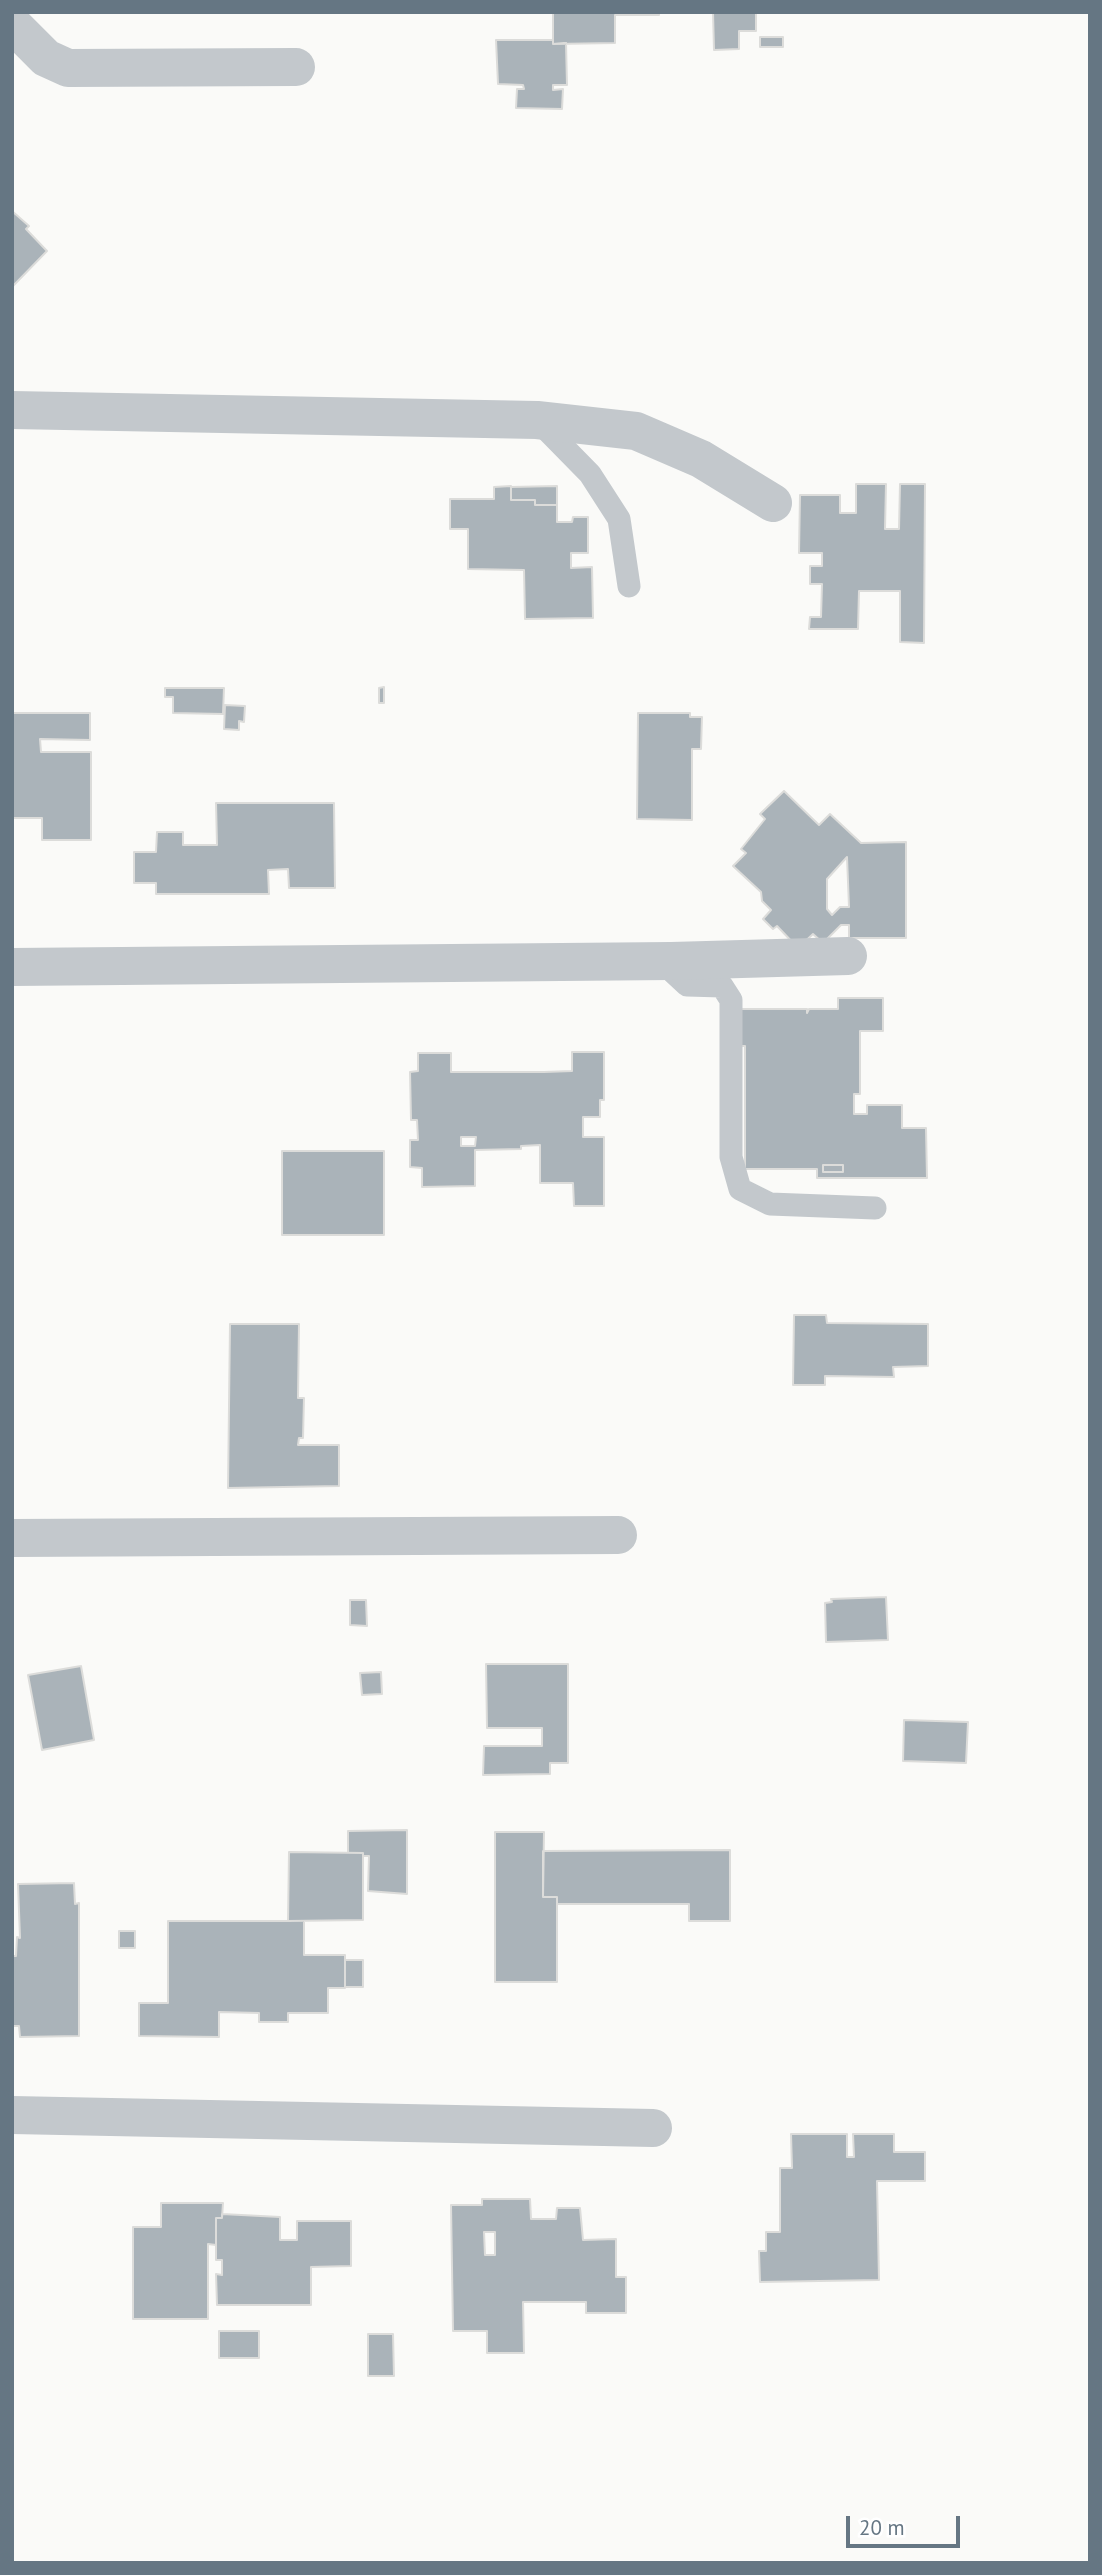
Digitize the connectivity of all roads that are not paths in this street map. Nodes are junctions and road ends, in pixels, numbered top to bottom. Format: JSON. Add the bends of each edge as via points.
{"nodes":[{"id":1,"x":12,"y":24,"type":"edge"},
{"id":2,"x":296,"y":67,"type":"dead end"},
{"id":3,"x":12,"y":410,"type":"edge"},
{"id":4,"x":537,"y":419,"type":"junction"},
{"id":5,"x":772,"y":503,"type":"dead end"},
{"id":6,"x":629,"y":586,"type":"dead end"},
{"id":7,"x":848,"y":956,"type":"dead end"},
{"id":8,"x":671,"y":961,"type":"junction"},
{"id":9,"x":12,"y":967,"type":"edge"},
{"id":10,"x":875,"y":1208,"type":"dead end"},
{"id":11,"x":618,"y":1535,"type":"dead end"},
{"id":12,"x":12,"y":1538,"type":"edge"},
{"id":13,"x":12,"y":2115,"type":"edge"},
{"id":14,"x":653,"y":2128,"type":"dead end"}],
"edges":[{"from":1,"to":2,"type":"street","via":[[46,58],[68,68]]},
{"from":3,"to":4,"type":"street"},
{"from":4,"to":5,"type":"street","via":[[636,431],[701,459]]},
{"from":4,"to":6,"type":"lane","via":[[590,474],[619,519]]},
{"from":7,"to":8,"type":"street"},
{"from":8,"to":9,"type":"street"},
{"from":8,"to":10,"type":"lane","via":[[673,972],[687,985],[722,986],[730,1000],[731,1157],[740,1189],[770,1204]]},
{"from":11,"to":12,"type":"street"},
{"from":13,"to":14,"type":"street"}]}
